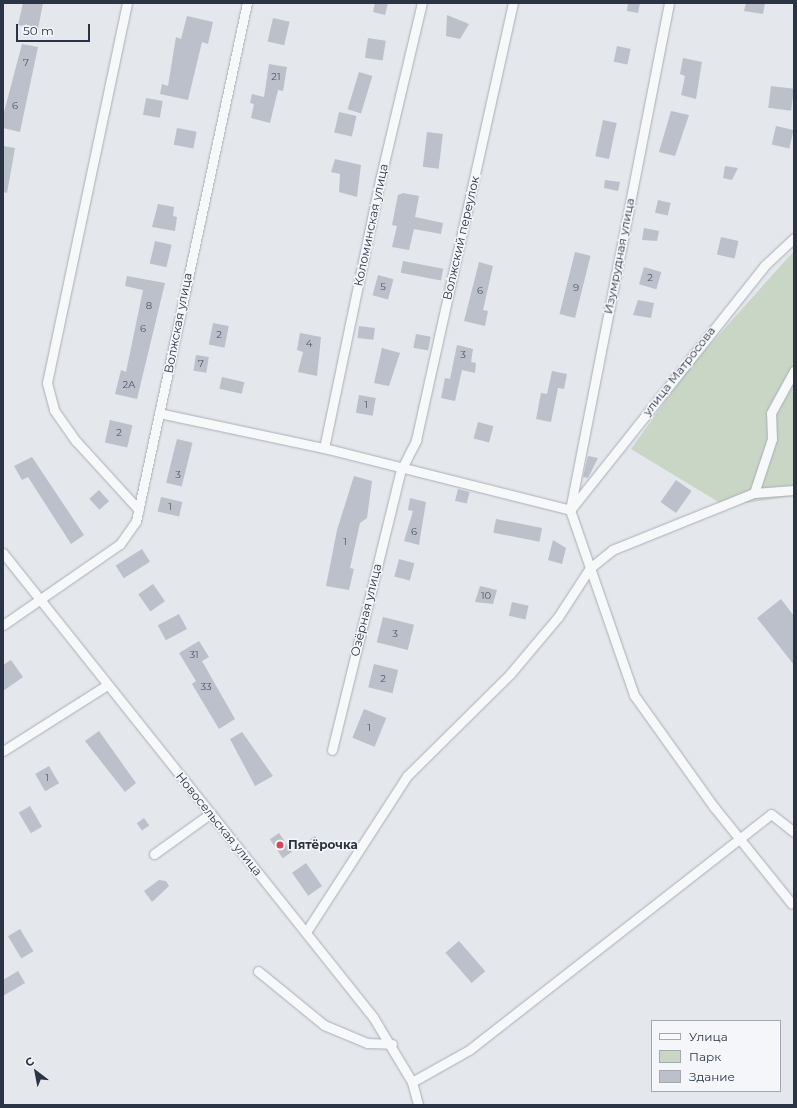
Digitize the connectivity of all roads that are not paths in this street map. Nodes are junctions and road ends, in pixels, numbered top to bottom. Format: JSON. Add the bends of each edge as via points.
{"nodes":[{"id":1,"x":127,"y":3,"type":"edge"},
{"id":2,"x":247,"y":3,"type":"edge"},
{"id":3,"x":422,"y":3,"type":"edge"},
{"id":4,"x":513,"y":3,"type":"edge"},
{"id":5,"x":669,"y":3,"type":"edge"},
{"id":6,"x":794,"y":238,"type":"edge"},
{"id":7,"x":794,"y":371,"type":"edge"},
{"id":8,"x":160,"y":413,"type":"junction"},
{"id":9,"x":324,"y":448,"type":"junction"},
{"id":10,"x":401,"y":470,"type":"junction"},
{"id":11,"x":794,"y":490,"type":"edge"},
{"id":12,"x":754,"y":493,"type":"junction"},
{"id":13,"x":139,"y":510,"type":"junction"},
{"id":14,"x":570,"y":510,"type":"junction"},
{"id":15,"x":3,"y":553,"type":"edge"},
{"id":16,"x":590,"y":568,"type":"junction"},
{"id":17,"x":40,"y":600,"type":"junction"},
{"id":18,"x":3,"y":625,"type":"edge"},
{"id":19,"x":107,"y":685,"type":"junction"},
{"id":20,"x":332,"y":750,"type":"dead end"},
{"id":21,"x":3,"y":751,"type":"edge"},
{"id":22,"x":211,"y":813,"type":"junction"},
{"id":23,"x":794,"y":832,"type":"edge"},
{"id":24,"x":740,"y":839,"type":"junction"},
{"id":25,"x":154,"y":854,"type":"dead end"},
{"id":26,"x":792,"y":904,"type":"dead end"},
{"id":27,"x":306,"y":932,"type":"junction"},
{"id":28,"x":258,"y":971,"type":"dead end"},
{"id":29,"x":392,"y":1044,"type":"junction"},
{"id":30,"x":412,"y":1082,"type":"junction"},
{"id":31,"x":418,"y":1105,"type":"edge"}],
"edges":[{"from":1,"to":13,"type":"street","via":[[47,383],[54,410],[76,441]]},
{"from":2,"to":8,"type":"street","name":"Волжская улица","via":[[202,199]]},
{"from":3,"to":9,"type":"street","name":"Коломинская улица","via":[[380,180]]},
{"from":4,"to":10,"type":"street","name":"Волжский переулок","via":[[416,440]]},
{"from":5,"to":14,"type":"street","name":"Изумрудная улица"},
{"from":6,"to":14,"type":"street","name":"улица Матросова","via":[[759,272]]},
{"from":7,"to":12,"type":"street","via":[[771,413],[772,439]]},
{"from":8,"to":9,"type":"street"},
{"from":8,"to":13,"type":"street","name":"Волжская улица"},
{"from":9,"to":10,"type":"street"},
{"from":10,"to":14,"type":"street"},
{"from":10,"to":20,"type":"street","name":"Озёрная улица"},
{"from":11,"to":12,"type":"street"},
{"from":12,"to":16,"type":"street","via":[[612,550]]},
{"from":13,"to":17,"type":"street","name":"Волжская улица","via":[[130,533],[120,544]]},
{"from":14,"to":16,"type":"street"},
{"from":15,"to":17,"type":"street","name":"Новосельская улица"},
{"from":16,"to":24,"type":"street","via":[[634,695]]},
{"from":16,"to":27,"type":"street","via":[[558,617],[510,674],[407,776]]},
{"from":17,"to":18,"type":"street","name":"Волжская улица"},
{"from":17,"to":19,"type":"street","name":"Новосельская улица"},
{"from":19,"to":21,"type":"street"},
{"from":19,"to":22,"type":"street","name":"Новосельская улица"},
{"from":22,"to":25,"type":"street"},
{"from":22,"to":27,"type":"street","name":"Новосельская улица"},
{"from":23,"to":24,"type":"street","via":[[772,814]]},
{"from":24,"to":26,"type":"street"},
{"from":24,"to":30,"type":"street","via":[[469,1050]]},
{"from":27,"to":29,"type":"street","name":"Новосельская улица"},
{"from":28,"to":29,"type":"street","via":[[324,1025],[367,1043]]},
{"from":29,"to":30,"type":"street","name":"Новосельская улица"},
{"from":30,"to":31,"type":"street","name":"Новосельская улица"}]}
